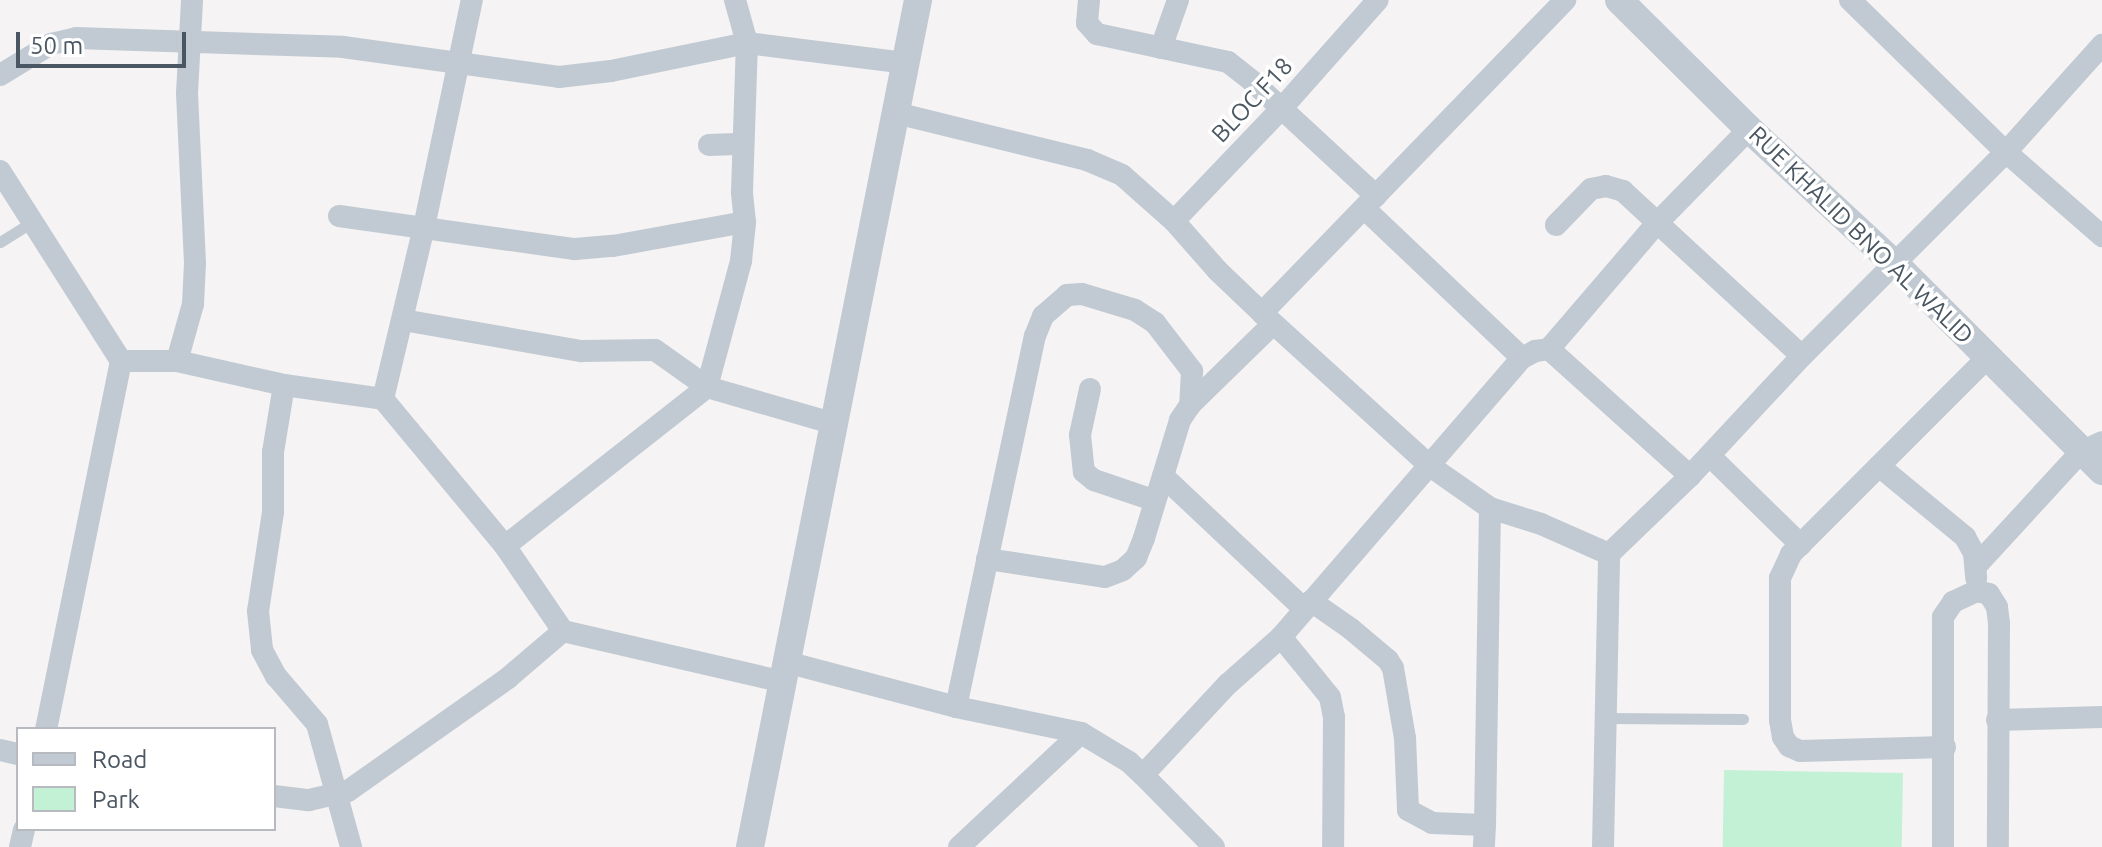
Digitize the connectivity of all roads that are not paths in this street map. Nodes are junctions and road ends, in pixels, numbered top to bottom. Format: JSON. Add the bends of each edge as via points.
{"nodes":[{"id":1,"x":192,"y":0,"type":"edge"},
{"id":2,"x":472,"y":0,"type":"edge"},
{"id":3,"x":735,"y":0,"type":"edge"},
{"id":4,"x":918,"y":0,"type":"edge"},
{"id":5,"x":1089,"y":0,"type":"edge"},
{"id":6,"x":1178,"y":0,"type":"edge"},
{"id":7,"x":1565,"y":0,"type":"edge"},
{"id":8,"x":1619,"y":0,"type":"edge"},
{"id":9,"x":1850,"y":0,"type":"edge"},
{"id":10,"x":1365,"y":4,"type":"edge"},
{"id":11,"x":189,"y":42,"type":"junction"},
{"id":12,"x":747,"y":43,"type":"junction"},
{"id":13,"x":1161,"y":48,"type":"junction"},
{"id":14,"x":2098,"y":58,"type":"edge"},
{"id":15,"x":460,"y":61,"type":"junction"},
{"id":16,"x":905,"y":63,"type":"junction"},
{"id":17,"x":0,"y":75,"type":"edge"},
{"id":18,"x":1282,"y":108,"type":"junction"},
{"id":19,"x":896,"y":113,"type":"junction"},
{"id":20,"x":1749,"y":129,"type":"junction"},
{"id":21,"x":743,"y":144,"type":"junction"},
{"id":22,"x":709,"y":145,"type":"dead end"},
{"id":23,"x":2006,"y":152,"type":"junction"},
{"id":24,"x":0,"y":171,"type":"edge"},
{"id":25,"x":1370,"y":202,"type":"junction"},
{"id":26,"x":339,"y":216,"type":"dead end"},
{"id":27,"x":34,"y":221,"type":"junction"},
{"id":28,"x":1174,"y":221,"type":"junction"},
{"id":29,"x":745,"y":222,"type":"junction"},
{"id":30,"x":1657,"y":223,"type":"junction"},
{"id":31,"x":1556,"y":225,"type":"dead end"},
{"id":32,"x":424,"y":227,"type":"junction"},
{"id":33,"x":2102,"y":236,"type":"edge"},
{"id":34,"x":0,"y":242,"type":"edge"},
{"id":35,"x":1895,"y":264,"type":"junction"},
{"id":36,"x":1268,"y":319,"type":"junction"},
{"id":37,"x":403,"y":320,"type":"junction"},
{"id":38,"x":1549,"y":349,"type":"junction"},
{"id":39,"x":1802,"y":356,"type":"junction"},
{"id":40,"x":1988,"y":357,"type":"junction"},
{"id":41,"x":1522,"y":358,"type":"junction"},
{"id":42,"x":121,"y":361,"type":"junction"},
{"id":43,"x":177,"y":361,"type":"junction"},
{"id":44,"x":284,"y":385,"type":"junction"},
{"id":45,"x":707,"y":387,"type":"junction"},
{"id":46,"x":1090,"y":389,"type":"dead end"},
{"id":47,"x":383,"y":399,"type":"junction"},
{"id":48,"x":1190,"y":405,"type":"junction"},
{"id":49,"x":835,"y":424,"type":"junction"},
{"id":50,"x":2095,"y":455,"type":"edge"},
{"id":51,"x":1710,"y":456,"type":"junction"},
{"id":52,"x":1430,"y":466,"type":"junction"},
{"id":53,"x":1879,"y":466,"type":"junction"},
{"id":54,"x":1163,"y":476,"type":"junction"},
{"id":55,"x":1690,"y":476,"type":"junction"},
{"id":56,"x":1153,"y":500,"type":"junction"},
{"id":57,"x":1490,"y":508,"type":"junction"},
{"id":58,"x":1801,"y":545,"type":"junction"},
{"id":59,"x":505,"y":546,"type":"junction"},
{"id":60,"x":1609,"y":554,"type":"junction"},
{"id":61,"x":987,"y":559,"type":"junction"},
{"id":62,"x":1976,"y":566,"type":"junction"},
{"id":63,"x":1977,"y":591,"type":"junction"},
{"id":64,"x":1308,"y":605,"type":"junction"},
{"id":65,"x":563,"y":631,"type":"junction"},
{"id":66,"x":1281,"y":637,"type":"junction"},
{"id":67,"x":785,"y":672,"type":"junction"},
{"id":68,"x":956,"y":707,"type":"junction"},
{"id":69,"x":2102,"y":717,"type":"edge"},
{"id":70,"x":1606,"y":718,"type":"junction"},
{"id":71,"x":1743,"y":719,"type":"dead end"},
{"id":72,"x":1997,"y":720,"type":"junction"},
{"id":73,"x":46,"y":727,"type":"edge"},
{"id":74,"x":1081,"y":733,"type":"junction"},
{"id":75,"x":1945,"y":747,"type":"junction"},
{"id":76,"x":1143,"y":775,"type":"junction"},
{"id":77,"x":276,"y":796,"type":"edge"},
{"id":78,"x":334,"y":796,"type":"junction"},
{"id":79,"x":1485,"y":836,"type":"edge"},
{"id":80,"x":351,"y":847,"type":"edge"},
{"id":81,"x":750,"y":847,"type":"edge"},
{"id":82,"x":959,"y":847,"type":"edge"},
{"id":83,"x":1214,"y":847,"type":"edge"},
{"id":84,"x":1333,"y":847,"type":"edge"},
{"id":85,"x":1603,"y":847,"type":"edge"},
{"id":86,"x":1943,"y":847,"type":"edge"},
{"id":87,"x":1998,"y":847,"type":"edge"}],
"edges":[{"from":1,"to":11,"type":"street"},
{"from":2,"to":15,"type":"street"},
{"from":3,"to":12,"type":"street"},
{"from":4,"to":16,"type":"street"},
{"from":5,"to":13,"type":"street","via":[[1087,23],[1097,34]]},
{"from":6,"to":13,"type":"street"},
{"from":7,"to":25,"type":"street"},
{"from":8,"to":20,"type":"street","name":"RUE KHALID BNO AL WALID"},
{"from":9,"to":23,"type":"street"},
{"from":10,"to":18,"type":"street","name":"BLOC F18"},
{"from":11,"to":15,"type":"street","via":[[343,47]]},
{"from":11,"to":17,"type":"street","via":[[63,40]]},
{"from":11,"to":43,"type":"street","via":[[195,263],[193,304]]},
{"from":12,"to":15,"type":"street","via":[[582,76],[546,76]]},
{"from":12,"to":16,"type":"street"},
{"from":12,"to":21,"type":"street"},
{"from":13,"to":18,"type":"street","via":[[1228,62]]},
{"from":14,"to":23,"type":"street"},
{"from":15,"to":32,"type":"street"},
{"from":16,"to":19,"type":"street"},
{"from":18,"to":25,"type":"street"},
{"from":18,"to":28,"type":"street","name":"BLOC F18"},
{"from":19,"to":28,"type":"street","via":[[1106,167]]},
{"from":19,"to":49,"type":"street"},
{"from":20,"to":30,"type":"street"},
{"from":20,"to":35,"type":"street","name":"RUE KHALID BNO AL WALID"},
{"from":21,"to":22,"type":"street"},
{"from":21,"to":29,"type":"street"},
{"from":23,"to":33,"type":"street"},
{"from":23,"to":35,"type":"street"},
{"from":24,"to":27,"type":"street"},
{"from":25,"to":36,"type":"street"},
{"from":25,"to":41,"type":"street"},
{"from":26,"to":32,"type":"street"},
{"from":27,"to":34,"type":"lane"},
{"from":27,"to":42,"type":"street"},
{"from":28,"to":36,"type":"street"},
{"from":29,"to":32,"type":"street","via":[[590,249]]},
{"from":29,"to":45,"type":"street","via":[[741,261]]},
{"from":30,"to":31,"type":"street","via":[[1623,191],[1606,186],[1583,195]]},
{"from":30,"to":38,"type":"street"},
{"from":30,"to":39,"type":"street"},
{"from":32,"to":37,"type":"street"},
{"from":35,"to":39,"type":"street"},
{"from":35,"to":40,"type":"street","name":"RUE KHALID BNO AL WALID"},
{"from":36,"to":48,"type":"street"},
{"from":36,"to":52,"type":"street"},
{"from":37,"to":45,"type":"street","via":[[581,351],[655,350]]},
{"from":37,"to":47,"type":"street"},
{"from":38,"to":41,"type":"street"},
{"from":38,"to":55,"type":"street"},
{"from":39,"to":51,"type":"street"},
{"from":40,"to":50,"type":"street","name":"RUE KHALID BNO AL WALID"},
{"from":40,"to":53,"type":"street"},
{"from":41,"to":52,"type":"street"},
{"from":42,"to":43,"type":"street"},
{"from":42,"to":73,"type":"street"},
{"from":43,"to":44,"type":"street"},
{"from":44,"to":47,"type":"street"},
{"from":44,"to":78,"type":"street","via":[[258,611],[262,650],[276,676],[317,724]]},
{"from":45,"to":49,"type":"street"},
{"from":45,"to":59,"type":"street"},
{"from":46,"to":56,"type":"street","via":[[1080,435],[1084,472]]},
{"from":47,"to":59,"type":"street"},
{"from":48,"to":54,"type":"street","via":[[1180,420]]},
{"from":48,"to":61,"type":"street","via":[[1192,371],[1155,323],[1135,310],[1082,294],[1053,304],[1035,336]]},
{"from":49,"to":67,"type":"street"},
{"from":50,"to":62,"type":"street"},
{"from":51,"to":55,"type":"street"},
{"from":51,"to":58,"type":"street"},
{"from":52,"to":57,"type":"street"},
{"from":52,"to":64,"type":"street"},
{"from":53,"to":58,"type":"street"},
{"from":53,"to":62,"type":"street","via":[[1965,537]]},
{"from":54,"to":56,"type":"street"},
{"from":54,"to":64,"type":"street"},
{"from":55,"to":60,"type":"street"},
{"from":56,"to":61,"type":"street","via":[[1136,558],[1114,574],[1105,577]]},
{"from":57,"to":60,"type":"street"},
{"from":57,"to":79,"type":"street"},
{"from":58,"to":75,"type":"street","via":[[1780,578],[1780,720],[1789,746],[1800,751]]},
{"from":59,"to":65,"type":"street"},
{"from":60,"to":70,"type":"street"},
{"from":61,"to":68,"type":"street"},
{"from":62,"to":63,"type":"street"},
{"from":63,"to":72,"type":"street","via":[[1989,594],[1997,607]]},
{"from":63,"to":75,"type":"street","via":[[1953,602],[1943,617]]},
{"from":64,"to":66,"type":"street"},
{"from":64,"to":79,"type":"street","via":[[1351,629],[1393,668],[1405,738],[1408,810],[1432,823]]},
{"from":65,"to":67,"type":"street"},
{"from":65,"to":78,"type":"street","via":[[508,678],[359,784]]},
{"from":66,"to":76,"type":"street","via":[[1228,684]]},
{"from":66,"to":84,"type":"street","via":[[1330,697]]},
{"from":67,"to":68,"type":"street"},
{"from":67,"to":81,"type":"street"},
{"from":68,"to":74,"type":"street"},
{"from":69,"to":72,"type":"street"},
{"from":70,"to":71,"type":"lane"},
{"from":70,"to":85,"type":"street"},
{"from":72,"to":87,"type":"street"},
{"from":74,"to":76,"type":"street"},
{"from":74,"to":82,"type":"street"},
{"from":75,"to":86,"type":"street"},
{"from":76,"to":83,"type":"street"},
{"from":77,"to":78,"type":"street"},
{"from":78,"to":80,"type":"street"}]}
